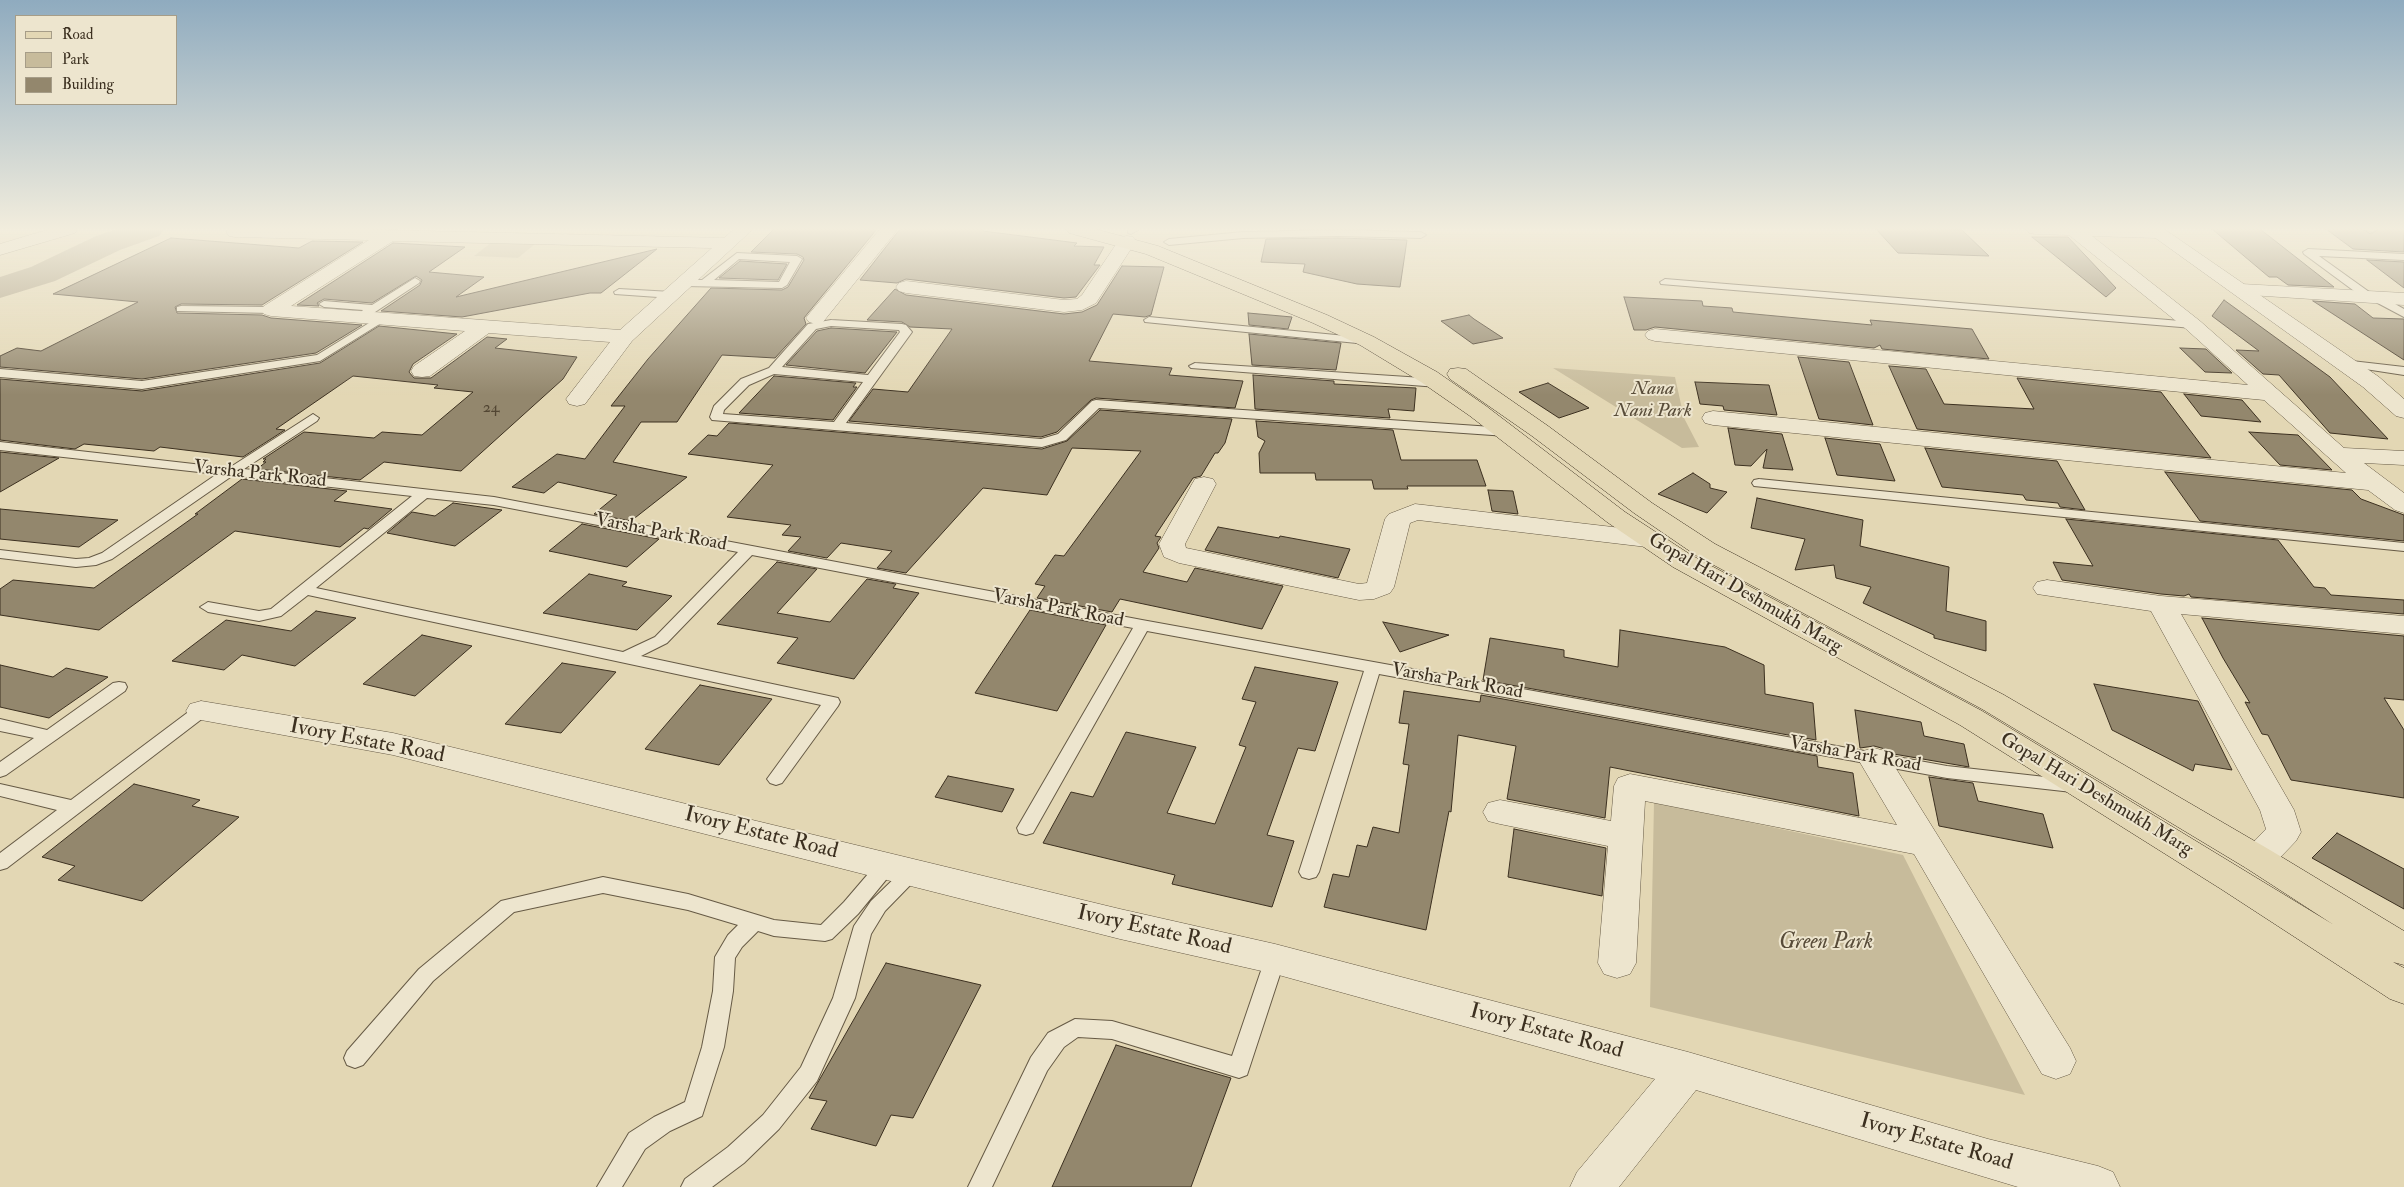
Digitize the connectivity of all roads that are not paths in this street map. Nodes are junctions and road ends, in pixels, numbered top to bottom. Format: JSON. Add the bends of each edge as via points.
{"nodes":[{"id":1,"x":312,"y":284,"type":"edge"},
{"id":2,"x":411,"y":284,"type":"edge"},
{"id":3,"x":683,"y":284,"type":"edge"},
{"id":4,"x":704,"y":284,"type":"edge"},
{"id":5,"x":736,"y":284,"type":"edge"},
{"id":6,"x":782,"y":284,"type":"edge"},
{"id":7,"x":844,"y":284,"type":"edge"},
{"id":8,"x":1101,"y":284,"type":"edge"},
{"id":9,"x":1244,"y":284,"type":"edge"},
{"id":10,"x":1267,"y":284,"type":"edge"},
{"id":11,"x":1693,"y":284,"type":"edge"},
{"id":12,"x":2142,"y":284,"type":"edge"},
{"id":13,"x":2233,"y":284,"type":"edge"},
{"id":14,"x":2354,"y":284,"type":"edge"},
{"id":15,"x":906,"y":287,"type":"dead end"},
{"id":16,"x":678,"y":289,"type":"junction"},
{"id":17,"x":2241,"y":290,"type":"junction"},
{"id":18,"x":619,"y":292,"type":"dead end"},
{"id":19,"x":2372,"y":297,"type":"junction"},
{"id":20,"x":2404,"y":299,"type":"edge"},
{"id":21,"x":324,"y":304,"type":"dead end"},
{"id":22,"x":182,"y":309,"type":"dead end"},
{"id":23,"x":271,"y":310,"type":"junction"},
{"id":24,"x":373,"y":314,"type":"junction"},
{"id":25,"x":2404,"y":314,"type":"edge"},
{"id":26,"x":816,"y":318,"type":"dead end"},
{"id":27,"x":1149,"y":320,"type":"dead end"},
{"id":28,"x":2193,"y":325,"type":"junction"},
{"id":29,"x":485,"y":326,"type":"junction"},
{"id":30,"x":1655,"y":335,"type":"dead end"},
{"id":31,"x":625,"y":337,"type":"junction"},
{"id":32,"x":1367,"y":341,"type":"junction"},
{"id":33,"x":2344,"y":363,"type":"junction"},
{"id":34,"x":1195,"y":366,"type":"dead end"},
{"id":35,"x":773,"y":370,"type":"junction"},
{"id":36,"x":422,"y":371,"type":"dead end"},
{"id":37,"x":2404,"y":371,"type":"edge"},
{"id":38,"x":0,"y":374,"type":"edge"},
{"id":39,"x":873,"y":379,"type":"junction"},
{"id":40,"x":1438,"y":383,"type":"junction"},
{"id":41,"x":2268,"y":394,"type":"junction"},
{"id":42,"x":577,"y":399,"type":"dead end"},
{"id":43,"x":2404,"y":411,"type":"edge"},
{"id":44,"x":313,"y":418,"type":"dead end"},
{"id":45,"x":1713,"y":418,"type":"dead end"},
{"id":46,"x":837,"y":426,"type":"junction"},
{"id":47,"x":1507,"y":432,"type":"junction"},
{"id":48,"x":0,"y":446,"type":"edge"},
{"id":49,"x":2338,"y":455,"type":"junction"},
{"id":50,"x":2404,"y":458,"type":"edge"},
{"id":51,"x":230,"y":472,"type":"junction"},
{"id":52,"x":1759,"y":483,"type":"dead end"},
{"id":53,"x":2374,"y":483,"type":"junction"},
{"id":54,"x":1204,"y":484,"type":"dead end"},
{"id":55,"x":423,"y":494,"type":"junction"},
{"id":56,"x":2404,"y":506,"type":"edge"},
{"id":57,"x":1647,"y":538,"type":"junction"},
{"id":58,"x":2404,"y":547,"type":"edge"},
{"id":59,"x":748,"y":550,"type":"junction"},
{"id":60,"x":0,"y":554,"type":"edge"},
{"id":61,"x":2047,"y":588,"type":"dead end"},
{"id":62,"x":305,"y":590,"type":"junction"},
{"id":63,"x":2161,"y":604,"type":"junction"},
{"id":64,"x":208,"y":607,"type":"dead end"},
{"id":65,"x":1142,"y":625,"type":"junction"},
{"id":66,"x":2404,"y":626,"type":"edge"},
{"id":67,"x":624,"y":658,"type":"junction"},
{"id":68,"x":1373,"y":667,"type":"junction"},
{"id":69,"x":119,"y":687,"type":"dead end"},
{"id":70,"x":201,"y":711,"type":"joint"},
{"id":71,"x":0,"y":725,"type":"edge"},
{"id":72,"x":49,"y":736,"type":"junction"},
{"id":73,"x":1874,"y":759,"type":"junction"},
{"id":74,"x":0,"y":771,"type":"edge"},
{"id":75,"x":2110,"y":771,"type":"junction"},
{"id":76,"x":776,"y":779,"type":"dead end"},
{"id":77,"x":2083,"y":787,"type":"junction"},
{"id":78,"x":0,"y":790,"type":"edge"},
{"id":79,"x":73,"y":807,"type":"junction"},
{"id":80,"x":1500,"y":812,"type":"dead end"},
{"id":81,"x":1026,"y":828,"type":"dead end"},
{"id":82,"x":1626,"y":838,"type":"junction"},
{"id":83,"x":1926,"y":844,"type":"junction"},
{"id":84,"x":2258,"y":859,"type":"junction"},
{"id":85,"x":0,"y":862,"type":"edge"},
{"id":86,"x":900,"y":868,"type":"junction"},
{"id":87,"x":1309,"y":872,"type":"dead end"},
{"id":88,"x":754,"y":922,"type":"junction"},
{"id":89,"x":2404,"y":950,"type":"edge"},
{"id":90,"x":1275,"y":959,"type":"junction"},
{"id":91,"x":1617,"y":963,"type":"dead end"},
{"id":92,"x":2404,"y":988,"type":"edge"},
{"id":93,"x":355,"y":1058,"type":"dead end"},
{"id":94,"x":2056,"y":1061,"type":"dead end"},
{"id":95,"x":1688,"y":1070,"type":"junction"},
{"id":96,"x":609,"y":1187,"type":"edge"},
{"id":97,"x":693,"y":1187,"type":"edge"},
{"id":98,"x":980,"y":1187,"type":"edge"},
{"id":99,"x":1592,"y":1187,"type":"edge"},
{"id":100,"x":2098,"y":1187,"type":"edge"}],
"edges":[{"from":1,"to":23,"type":"street"},
{"from":2,"to":24,"type":"lane"},
{"from":3,"to":16,"type":"street"},
{"from":4,"to":16,"type":"lane"},
{"from":5,"to":6,"type":"lane"},
{"from":7,"to":26,"type":"street"},
{"from":8,"to":15,"type":"street","via":[[1082,304],[1064,306]]},
{"from":9,"to":32,"type":"main road","name":"Gopal Hari Deshmukh Marg"},
{"from":10,"to":75,"type":"main road","name":"Gopal Hari Deshmukh Marg","via":[[1338,311],[1452,370],[1503,404],[1636,504],[1706,550],[1993,702]]},
{"from":11,"to":28,"type":"lane"},
{"from":12,"to":28,"type":"street"},
{"from":13,"to":17,"type":"street"},
{"from":14,"to":19,"type":"lane"},
{"from":16,"to":18,"type":"lane"},
{"from":16,"to":31,"type":"street"},
{"from":17,"to":19,"type":"street"},
{"from":17,"to":33,"type":"street"},
{"from":19,"to":20,"type":"street"},
{"from":19,"to":25,"type":"lane"},
{"from":21,"to":24,"type":"lane"},
{"from":22,"to":23,"type":"lane"},
{"from":23,"to":24,"type":"street"},
{"from":24,"to":29,"type":"street"},
{"from":24,"to":38,"type":"lane","via":[[320,358],[142,386]]},
{"from":27,"to":32,"type":"lane"},
{"from":28,"to":41,"type":"street"},
{"from":29,"to":31,"type":"street"},
{"from":29,"to":36,"type":"street"},
{"from":30,"to":41,"type":"street"},
{"from":31,"to":42,"type":"street"},
{"from":32,"to":40,"type":"main road","name":"Gopal Hari Deshmukh Marg"},
{"from":33,"to":37,"type":"lane"},
{"from":33,"to":43,"type":"street"},
{"from":34,"to":40,"type":"lane"},
{"from":35,"to":39,"type":"lane"},
{"from":35,"to":39,"type":"lane","via":[[812,326],[821,323],[902,327],[906,332]]},
{"from":35,"to":46,"type":"lane","via":[[745,382],[718,409],[716,417]]},
{"from":39,"to":46,"type":"lane"},
{"from":40,"to":47,"type":"main road","name":"Gopal Hari Deshmukh Marg"},
{"from":41,"to":49,"type":"street"},
{"from":44,"to":51,"type":"lane"},
{"from":45,"to":53,"type":"street"},
{"from":46,"to":47,"type":"lane","via":[[1042,443],[1062,437],[1096,404]]},
{"from":47,"to":57,"type":"main road","name":"Gopal Hari Deshmukh Marg"},
{"from":48,"to":51,"type":"lane","name":"Varsha Park Road"},
{"from":49,"to":50,"type":"street"},
{"from":49,"to":53,"type":"street"},
{"from":51,"to":55,"type":"lane","name":"Varsha Park Road"},
{"from":51,"to":60,"type":"lane","via":[[106,556],[91,562]]},
{"from":52,"to":58,"type":"lane"},
{"from":53,"to":56,"type":"street"},
{"from":54,"to":57,"type":"street","via":[[1172,544],[1173,551],[1179,555],[1360,592],[1380,587],[1398,519],[1415,512]]},
{"from":55,"to":59,"type":"lane","name":"Varsha Park Road","via":[[494,501]]},
{"from":55,"to":62,"type":"lane"},
{"from":57,"to":77,"type":"main road","name":"Gopal Hari Deshmukh Marg","via":[[1720,584],[1971,718]]},
{"from":59,"to":65,"type":"lane","name":"Varsha Park Road"},
{"from":59,"to":67,"type":"lane","via":[[661,640]]},
{"from":61,"to":63,"type":"street"},
{"from":62,"to":64,"type":"lane","via":[[268,616]]},
{"from":62,"to":67,"type":"lane"},
{"from":63,"to":66,"type":"street"},
{"from":63,"to":84,"type":"street","via":[[2277,810],[2284,832]]},
{"from":65,"to":68,"type":"lane","name":"Varsha Park Road"},
{"from":65,"to":81,"type":"lane"},
{"from":67,"to":76,"type":"lane","via":[[832,702]]},
{"from":68,"to":73,"type":"lane","name":"Varsha Park Road"},
{"from":68,"to":87,"type":"lane"},
{"from":69,"to":72,"type":"lane"},
{"from":70,"to":79,"type":"lane"},
{"from":70,"to":86,"type":"street","name":"Ivory Estate Road","via":[[393,744]]},
{"from":71,"to":72,"type":"lane"},
{"from":72,"to":74,"type":"lane"},
{"from":73,"to":77,"type":"lane","name":"Varsha Park Road","via":[[1947,772]]},
{"from":73,"to":83,"type":"street"},
{"from":75,"to":77,"type":"street"},
{"from":75,"to":84,"type":"main road","name":"Gopal Hari Deshmukh Marg"},
{"from":77,"to":92,"type":"main road","name":"Gopal Hari Deshmukh Marg"},
{"from":78,"to":79,"type":"lane"},
{"from":79,"to":85,"type":"lane"},
{"from":80,"to":82,"type":"street"},
{"from":82,"to":83,"type":"street","via":[[1630,786]]},
{"from":82,"to":91,"type":"street"},
{"from":83,"to":94,"type":"street"},
{"from":84,"to":89,"type":"main road","name":"Gopal Hari Deshmukh Marg"},
{"from":86,"to":88,"type":"lane","via":[[825,933],[774,928]]},
{"from":86,"to":90,"type":"street","name":"Ivory Estate Road","via":[[1120,924]]},
{"from":86,"to":97,"type":"lane","via":[[861,932],[844,998],[809,1074],[764,1128],[736,1155]]},
{"from":88,"to":93,"type":"lane","via":[[688,902],[603,885],[508,906],[426,975]]},
{"from":88,"to":96,"type":"lane","via":[[735,941],[725,957],[723,991],[712,1047],[694,1109],[662,1124],[637,1141]]},
{"from":90,"to":95,"type":"street","name":"Ivory Estate Road"},
{"from":90,"to":98,"type":"lane","via":[[1239,1068],[1112,1030],[1075,1028],[1056,1040],[1039,1064]]},
{"from":95,"to":99,"type":"street"},
{"from":95,"to":100,"type":"street","name":"Ivory Estate Road","via":[[1988,1159]]}]}
